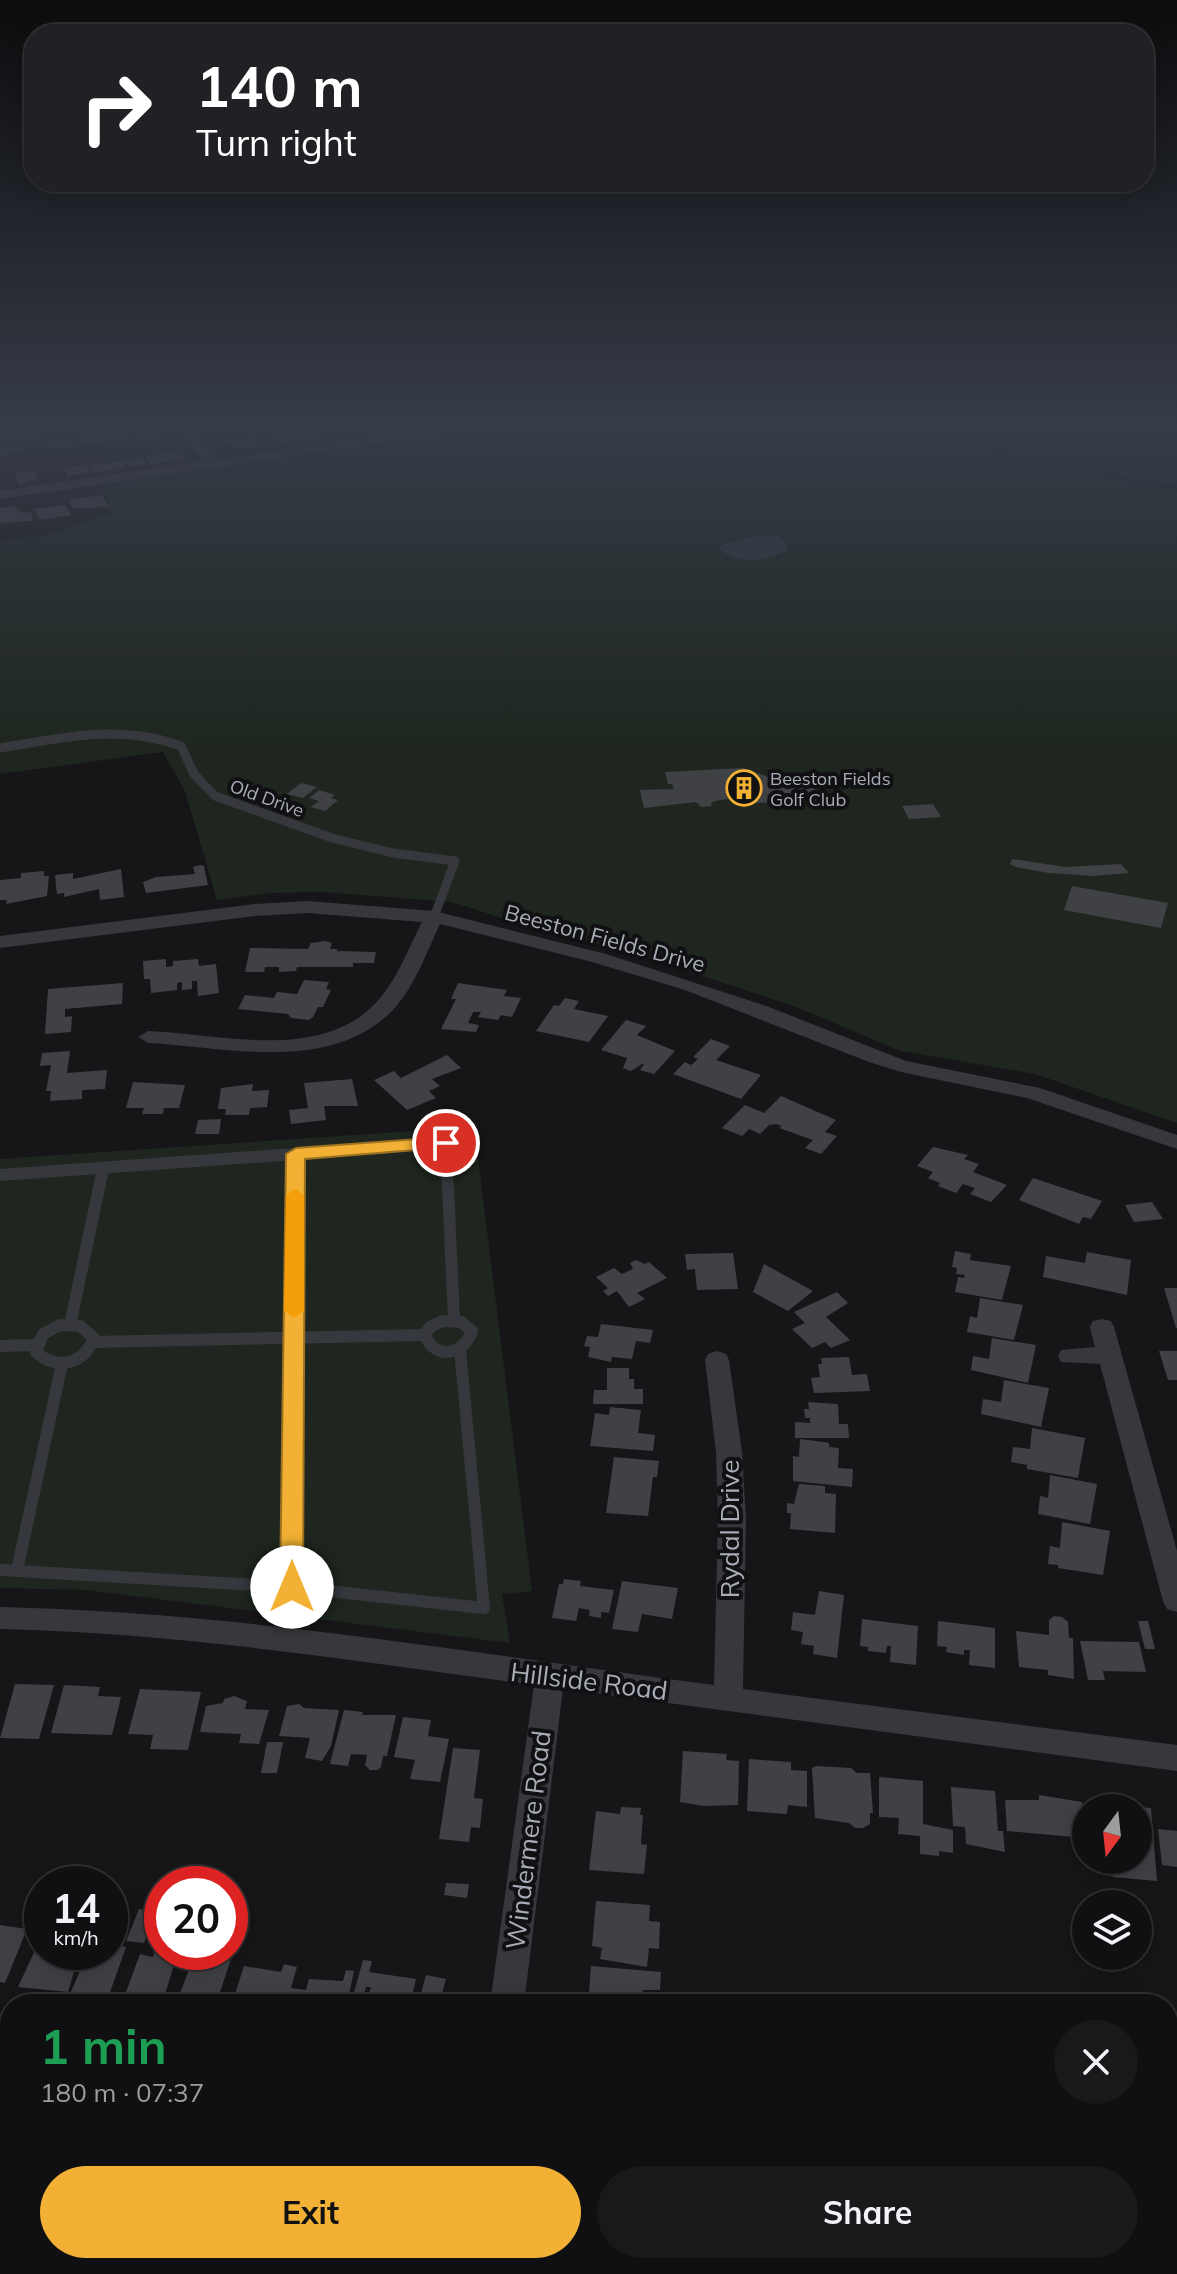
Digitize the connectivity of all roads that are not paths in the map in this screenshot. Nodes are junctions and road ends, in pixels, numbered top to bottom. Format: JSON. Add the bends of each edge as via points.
{"nodes":[{"id":1,"x":0,"y":748,"type":"edge"},
{"id":2,"x":434,"y":917,"type":"junction"},
{"id":3,"x":0,"y":942,"type":"edge"},
{"id":4,"x":148,"y":1037,"type":"dead end"},
{"id":5,"x":1177,"y":1142,"type":"edge"},
{"id":6,"x":296,"y":1154,"type":"junction"},
{"id":7,"x":103,"y":1169,"type":"junction"},
{"id":8,"x":0,"y":1175,"type":"edge"},
{"id":9,"x":454,"y":1321,"type":"junction"},
{"id":10,"x":70,"y":1325,"type":"junction"},
{"id":11,"x":1102,"y":1327,"type":"dead end"},
{"id":12,"x":425,"y":1335,"type":"junction"},
{"id":13,"x":294,"y":1338,"type":"junction"},
{"id":14,"x":93,"y":1342,"type":"junction"},
{"id":15,"x":35,"y":1345,"type":"junction"},
{"id":16,"x":0,"y":1346,"type":"edge"},
{"id":17,"x":460,"y":1349,"type":"junction"},
{"id":18,"x":1110,"y":1355,"type":"junction"},
{"id":19,"x":1070,"y":1356,"type":"dead end"},
{"id":20,"x":717,"y":1360,"type":"dead end"},
{"id":21,"x":62,"y":1364,"type":"junction"},
{"id":22,"x":0,"y":1570,"type":"edge"},
{"id":23,"x":17,"y":1570,"type":"junction"},
{"id":24,"x":292,"y":1587,"type":"junction"},
{"id":25,"x":1177,"y":1601,"type":"edge"},
{"id":26,"x":0,"y":1618,"type":"edge"},
{"id":27,"x":550,"y":1676,"type":"junction"},
{"id":28,"x":728,"y":1699,"type":"junction"},
{"id":29,"x":1177,"y":1758,"type":"edge"},
{"id":30,"x":508,"y":1994,"type":"edge"}],
"edges":[{"from":1,"to":2,"type":"lane","name":"Old Drive","via":[[118,731],[167,740],[181,746],[200,786],[243,808],[360,847],[455,861]]},
{"from":2,"to":3,"type":"street","name":"Beeston Fields Drive","via":[[307,907]]},
{"from":2,"to":4,"type":"street","via":[[393,996],[348,1031],[287,1048],[194,1029]]},
{"from":2,"to":5,"type":"street","name":"Beeston Fields Drive","via":[[692,986],[876,1058],[1032,1093]]},
{"from":6,"to":7,"type":"lane"},
{"from":6,"to":9,"type":"lane","via":[[446,1143]]},
{"from":6,"to":13,"type":"lane"},
{"from":7,"to":8,"type":"lane"},
{"from":7,"to":10,"type":"lane"},
{"from":9,"to":12,"type":"lane","via":[[430,1327]]},
{"from":9,"to":17,"type":"lane","via":[[472,1331],[470,1343]]},
{"from":10,"to":14,"type":"lane","via":[[89,1330]]},
{"from":10,"to":15,"type":"lane","via":[[53,1327]]},
{"from":11,"to":18,"type":"street"},
{"from":12,"to":13,"type":"lane"},
{"from":12,"to":17,"type":"lane","via":[[434,1350]]},
{"from":13,"to":14,"type":"lane"},
{"from":13,"to":24,"type":"lane"},
{"from":14,"to":21,"type":"lane","via":[[77,1360]]},
{"from":15,"to":16,"type":"lane"},
{"from":15,"to":21,"type":"lane","via":[[46,1361]]},
{"from":17,"to":24,"type":"lane","via":[[484,1608]]},
{"from":18,"to":19,"type":"street"},
{"from":18,"to":25,"type":"street"},
{"from":20,"to":28,"type":"street","name":"Rydal Drive","via":[[732,1519]]},
{"from":21,"to":23,"type":"lane"},
{"from":22,"to":23,"type":"lane"},
{"from":23,"to":24,"type":"lane"},
{"from":26,"to":27,"type":"street","name":"Hillside Road","via":[[191,1628]]},
{"from":27,"to":28,"type":"street","name":"Hillside Road"},
{"from":27,"to":30,"type":"street","name":"Windermere Road"},
{"from":28,"to":29,"type":"street","name":"Hillside Road"}]}
